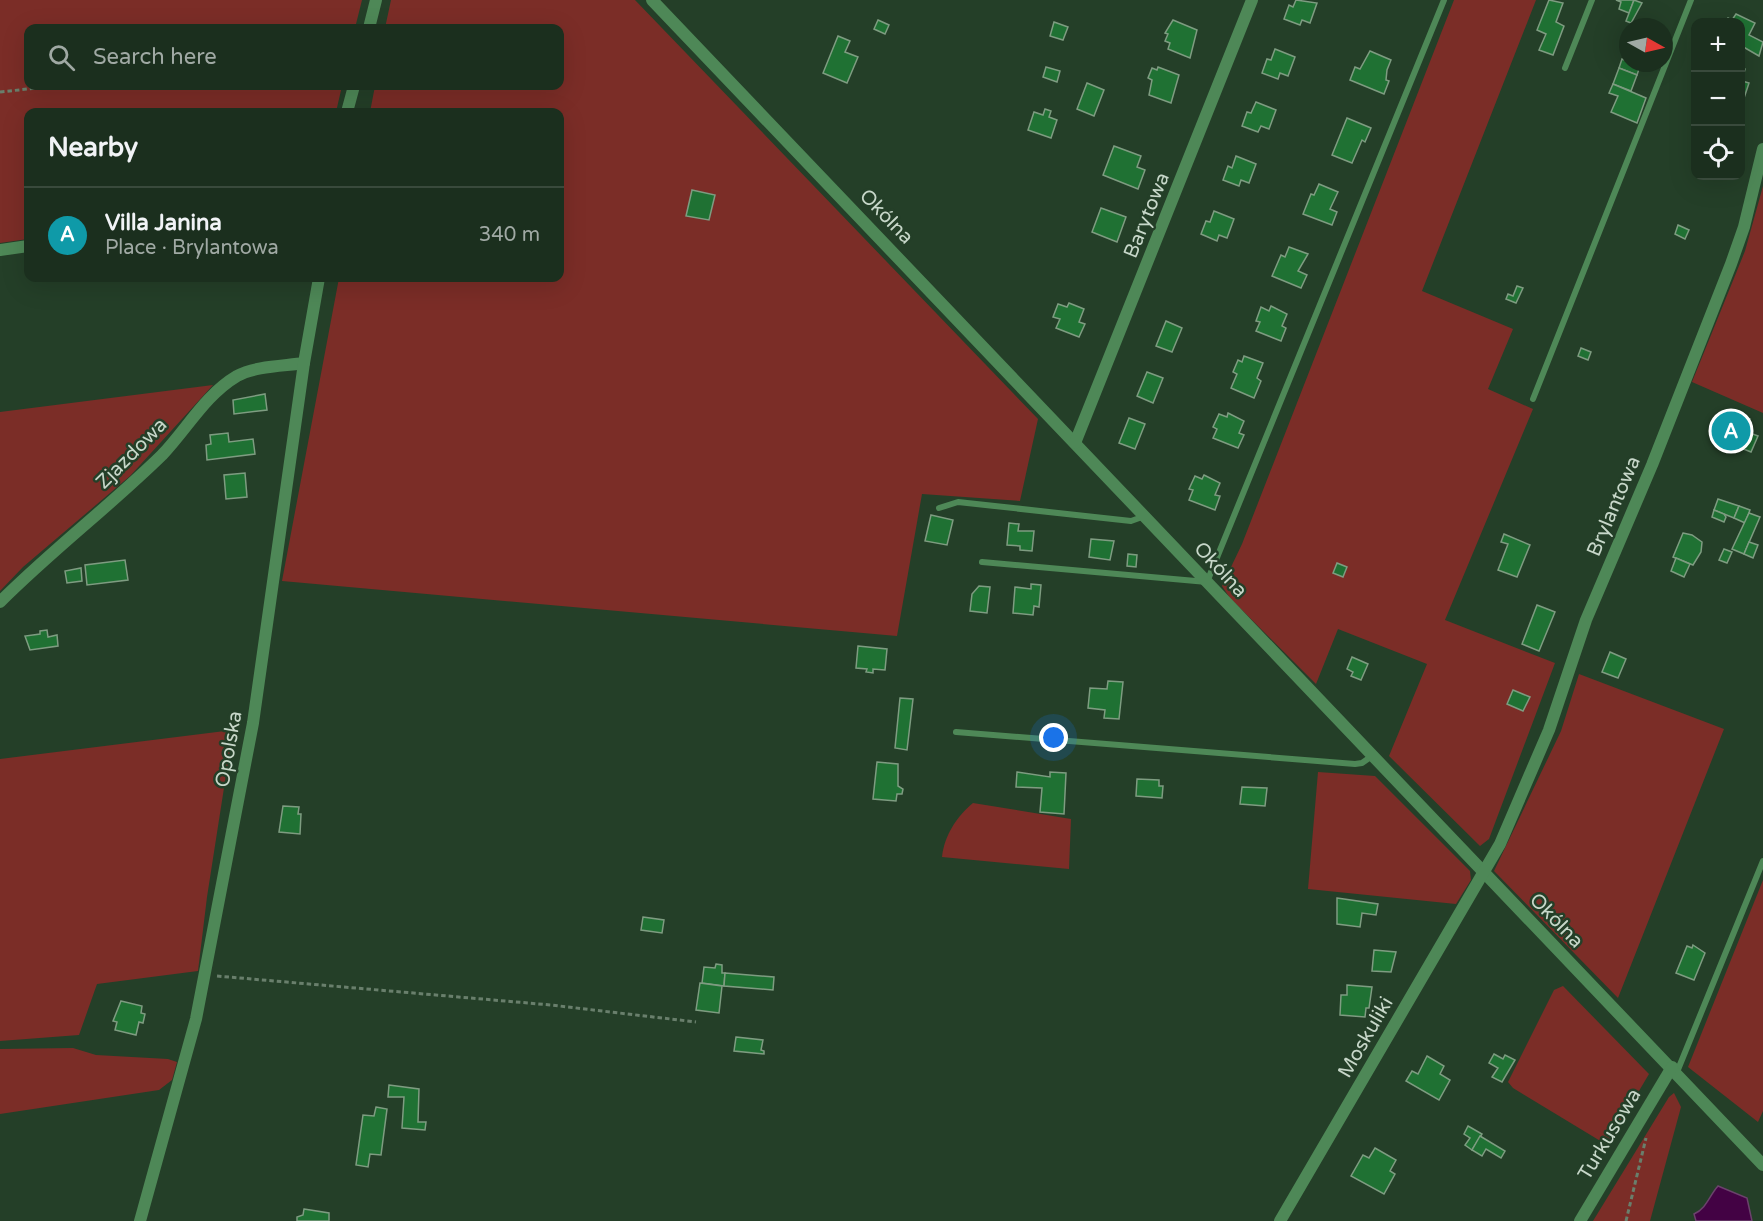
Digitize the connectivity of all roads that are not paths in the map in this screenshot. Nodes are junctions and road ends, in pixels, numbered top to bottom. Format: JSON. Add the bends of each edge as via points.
{"nodes":[{"id":1,"x":376,"y":0,"type":"edge"},
{"id":2,"x":652,"y":0,"type":"edge"},
{"id":3,"x":1252,"y":0,"type":"edge"},
{"id":4,"x":1444,"y":0,"type":"edge"},
{"id":5,"x":1592,"y":0,"type":"edge"},
{"id":6,"x":1691,"y":0,"type":"edge"},
{"id":7,"x":370,"y":24,"type":"edge"},
{"id":8,"x":1565,"y":68,"type":"dead end"},
{"id":9,"x":353,"y":90,"type":"edge"},
{"id":10,"x":348,"y":108,"type":"edge"},
{"id":11,"x":1763,"y":149,"type":"edge"},
{"id":12,"x":24,"y":247,"type":"edge"},
{"id":13,"x":0,"y":250,"type":"edge"},
{"id":14,"x":318,"y":282,"type":"edge"},
{"id":15,"x":304,"y":363,"type":"junction"},
{"id":16,"x":1533,"y":399,"type":"dead end"},
{"id":17,"x":1075,"y":443,"type":"junction"},
{"id":18,"x":939,"y":508,"type":"dead end"},
{"id":19,"x":1144,"y":516,"type":"junction"},
{"id":20,"x":982,"y":562,"type":"dead end"},
{"id":21,"x":1207,"y":582,"type":"junction"},
{"id":22,"x":0,"y":602,"type":"edge"},
{"id":23,"x":956,"y":732,"type":"dead end"},
{"id":24,"x":1371,"y":756,"type":"junction"},
{"id":25,"x":1763,"y":861,"type":"edge"},
{"id":26,"x":1482,"y":871,"type":"junction"},
{"id":27,"x":1674,"y":1070,"type":"junction"},
{"id":28,"x":1763,"y":1165,"type":"edge"},
{"id":29,"x":140,"y":1221,"type":"edge"},
{"id":30,"x":1280,"y":1221,"type":"edge"},
{"id":31,"x":1580,"y":1221,"type":"edge"}],
"edges":[{"from":1,"to":7,"type":"street"},
{"from":2,"to":17,"type":"street","name":"Okólna"},
{"from":3,"to":17,"type":"street","name":"Barytowa"},
{"from":4,"to":21,"type":"lane"},
{"from":5,"to":8,"type":"lane"},
{"from":6,"to":16,"type":"lane"},
{"from":9,"to":10,"type":"street"},
{"from":11,"to":26,"type":"street","name":"Brylantowa","via":[[1731,264],[1586,620],[1549,730],[1500,844]]},
{"from":12,"to":13,"type":"street"},
{"from":14,"to":15,"type":"street","name":"Opolska"},
{"from":15,"to":22,"type":"street","name":"Zjazdowa","via":[[237,376],[207,400],[164,453],[133,483]]},
{"from":15,"to":29,"type":"street","name":"Opolska","via":[[253,723],[196,1018]]},
{"from":17,"to":19,"type":"street","name":"Okólna"},
{"from":18,"to":19,"type":"lane","via":[[958,502],[1131,521]]},
{"from":19,"to":21,"type":"street","name":"Okólna"},
{"from":20,"to":21,"type":"lane"},
{"from":21,"to":24,"type":"street","name":"Okólna"},
{"from":23,"to":24,"type":"lane","via":[[1355,764]]},
{"from":24,"to":26,"type":"street","name":"Okólna"},
{"from":25,"to":27,"type":"lane"},
{"from":26,"to":27,"type":"street","name":"Okólna"},
{"from":26,"to":30,"type":"street","name":"Moskuliki"},
{"from":27,"to":28,"type":"street","name":"Okólna"},
{"from":27,"to":31,"type":"street","name":"Turkusowa"}]}
